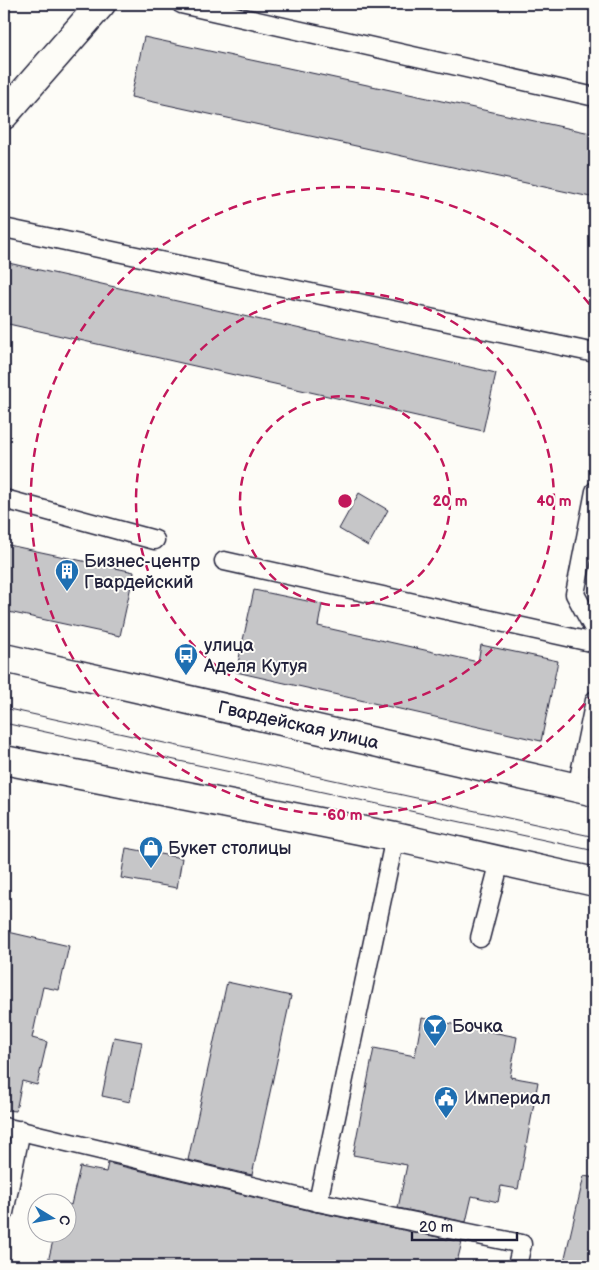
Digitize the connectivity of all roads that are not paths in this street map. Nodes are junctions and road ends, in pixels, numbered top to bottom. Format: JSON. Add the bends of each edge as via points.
{"nodes":[{"id":1,"x":101,"y":4,"type":"edge"},
{"id":2,"x":181,"y":4,"type":"edge"},
{"id":3,"x":595,"y":97,"type":"edge"},
{"id":4,"x":4,"y":115,"type":"edge"},
{"id":5,"x":4,"y":228,"type":"edge"},
{"id":6,"x":595,"y":353,"type":"edge"},
{"id":7,"x":595,"y":491,"type":"edge"},
{"id":8,"x":4,"y":499,"type":"edge"},
{"id":9,"x":155,"y":540,"type":"dead end"},
{"id":10,"x":224,"y":560,"type":"dead end"},
{"id":11,"x":595,"y":631,"type":"edge"},
{"id":12,"x":595,"y":643,"type":"edge"},
{"id":13,"x":4,"y":658,"type":"edge"},
{"id":14,"x":595,"y":700,"type":"edge"},
{"id":15,"x":4,"y":760,"type":"edge"},
{"id":16,"x":586,"y":790,"type":"edge"},
{"id":17,"x":395,"y":837,"type":"junction"},
{"id":18,"x":500,"y":861,"type":"junction"},
{"id":19,"x":595,"y":882,"type":"edge"},
{"id":20,"x":480,"y":938,"type":"dead end"},
{"id":21,"x":12,"y":1128,"type":"edge"},
{"id":22,"x":318,"y":1202,"type":"junction"},
{"id":23,"x":4,"y":1213,"type":"edge"},
{"id":24,"x":517,"y":1266,"type":"edge"}],
"edges":[{"from":1,"to":4,"type":"main road"},
{"from":2,"to":3,"type":"lane"},
{"from":5,"to":6,"type":"lane"},
{"from":7,"to":11,"type":"lane","via":[[575,594]]},
{"from":8,"to":9,"type":"lane"},
{"from":10,"to":12,"type":"lane"},
{"from":13,"to":16,"type":"main road","name":"Гвардейская улица"},
{"from":14,"to":16,"type":"lane"},
{"from":15,"to":17,"type":"main road"},
{"from":17,"to":18,"type":"main road"},
{"from":17,"to":22,"type":"lane"},
{"from":18,"to":19,"type":"main road"},
{"from":18,"to":20,"type":"lane"},
{"from":21,"to":22,"type":"lane"},
{"from":21,"to":23,"type":"lane"},
{"from":22,"to":24,"type":"lane","via":[[522,1244]]}]}
